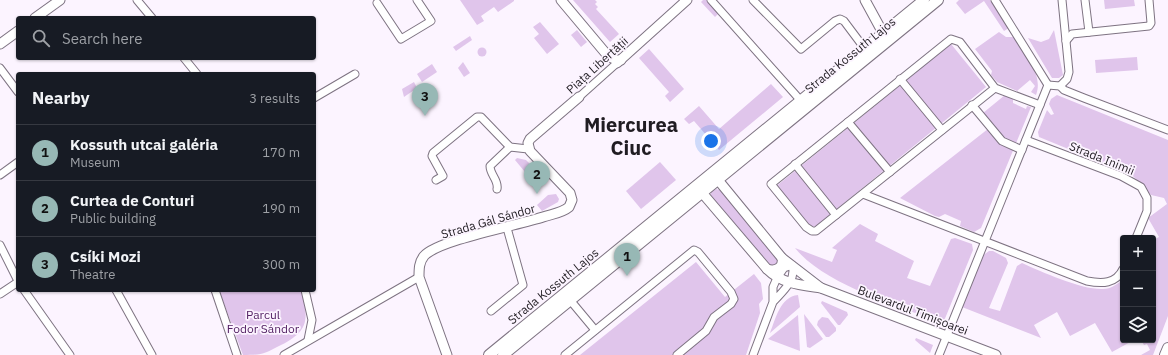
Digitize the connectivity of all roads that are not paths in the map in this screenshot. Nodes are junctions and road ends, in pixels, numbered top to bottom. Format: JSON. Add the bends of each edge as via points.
{"nodes":[{"id":1,"x":60,"y":0,"type":"edge"},
{"id":2,"x":137,"y":0,"type":"edge"},
{"id":3,"x":417,"y":0,"type":"edge"},
{"id":4,"x":561,"y":0,"type":"edge"},
{"id":5,"x":687,"y":0,"type":"edge"},
{"id":6,"x":711,"y":0,"type":"edge"},
{"id":7,"x":753,"y":0,"type":"edge"},
{"id":8,"x":924,"y":0,"type":"edge"},
{"id":9,"x":938,"y":0,"type":"edge"},
{"id":10,"x":995,"y":0,"type":"edge"},
{"id":11,"x":1062,"y":0,"type":"edge"},
{"id":12,"x":1085,"y":0,"type":"edge"},
{"id":13,"x":1149,"y":0,"type":"edge"},
{"id":14,"x":868,"y":1,"type":"edge"},
{"id":15,"x":376,"y":3,"type":"dead end"},
{"id":16,"x":38,"y":16,"type":"edge"},
{"id":17,"x":150,"y":16,"type":"edge"},
{"id":18,"x":16,"y":32,"type":"edge"},
{"id":19,"x":1089,"y":32,"type":"junction"},
{"id":20,"x":883,"y":33,"type":"junction"},
{"id":21,"x":1066,"y":41,"type":"junction"},
{"id":22,"x":0,"y":44,"type":"edge"},
{"id":23,"x":865,"y":48,"type":"junction"},
{"id":24,"x":186,"y":60,"type":"edge"},
{"id":25,"x":619,"y":61,"type":"junction"},
{"id":26,"x":0,"y":68,"type":"edge"},
{"id":27,"x":195,"y":72,"type":"edge"},
{"id":28,"x":355,"y":74,"type":"dead end"},
{"id":29,"x":900,"y":79,"type":"junction"},
{"id":30,"x":1048,"y":85,"type":"junction"},
{"id":31,"x":1060,"y":86,"type":"junction"},
{"id":32,"x":995,"y":88,"type":"junction"},
{"id":33,"x":16,"y":89,"type":"edge"},
{"id":34,"x":316,"y":97,"type":"edge"},
{"id":35,"x":579,"y":97,"type":"joint"},
{"id":36,"x":801,"y":101,"type":"junction"},
{"id":37,"x":972,"y":105,"type":"junction"},
{"id":38,"x":1040,"y":105,"type":"junction"},
{"id":39,"x":797,"y":116,"type":"junction"},
{"id":40,"x":848,"y":122,"type":"junction"},
{"id":41,"x":942,"y":130,"type":"junction"},
{"id":42,"x":1168,"y":130,"type":"edge"},
{"id":43,"x":1026,"y":140,"type":"junction"},
{"id":44,"x":510,"y":147,"type":"junction"},
{"id":45,"x":528,"y":148,"type":"junction"},
{"id":46,"x":1022,"y":150,"type":"junction"},
{"id":47,"x":16,"y":163,"type":"edge"},
{"id":48,"x":795,"y":164,"type":"junction"},
{"id":49,"x":890,"y":172,"type":"junction"},
{"id":50,"x":0,"y":175,"type":"edge"},
{"id":51,"x":716,"y":177,"type":"junction"},
{"id":52,"x":436,"y":180,"type":"dead end"},
{"id":53,"x":497,"y":189,"type":"dead end"},
{"id":54,"x":700,"y":190,"type":"junction"},
{"id":55,"x":863,"y":194,"type":"junction"},
{"id":56,"x":836,"y":215,"type":"junction"},
{"id":57,"x":507,"y":228,"type":"junction"},
{"id":58,"x":1137,"y":235,"type":"edge"},
{"id":59,"x":985,"y":241,"type":"junction"},
{"id":60,"x":0,"y":245,"type":"edge"},
{"id":61,"x":625,"y":250,"type":"junction"},
{"id":62,"x":782,"y":258,"type":"junction"},
{"id":63,"x":792,"y":265,"type":"junction"},
{"id":64,"x":767,"y":269,"type":"junction"},
{"id":65,"x":1122,"y":271,"type":"edge"},
{"id":66,"x":801,"y":272,"type":"junction"},
{"id":67,"x":16,"y":277,"type":"edge"},
{"id":68,"x":419,"y":277,"type":"junction"},
{"id":69,"x":777,"y":278,"type":"junction"},
{"id":70,"x":16,"y":282,"type":"edge"},
{"id":71,"x":793,"y":284,"type":"junction"},
{"id":72,"x":773,"y":287,"type":"junction"},
{"id":73,"x":821,"y":288,"type":"junction"},
{"id":74,"x":25,"y":292,"type":"edge"},
{"id":75,"x":117,"y":292,"type":"edge"},
{"id":76,"x":215,"y":292,"type":"edge"},
{"id":77,"x":305,"y":292,"type":"edge"},
{"id":78,"x":0,"y":294,"type":"edge"},
{"id":79,"x":570,"y":300,"type":"junction"},
{"id":80,"x":773,"y":302,"type":"junction"},
{"id":81,"x":491,"y":311,"type":"dead end"},
{"id":82,"x":595,"y":330,"type":"junction"},
{"id":83,"x":946,"y":336,"type":"junction"},
{"id":84,"x":308,"y":340,"type":"junction"},
{"id":85,"x":1168,"y":348,"type":"edge"},
{"id":86,"x":70,"y":355,"type":"edge"},
{"id":87,"x":152,"y":355,"type":"edge"},
{"id":88,"x":237,"y":355,"type":"edge"},
{"id":89,"x":284,"y":355,"type":"edge"},
{"id":90,"x":447,"y":355,"type":"edge"},
{"id":91,"x":488,"y":355,"type":"edge"},
{"id":92,"x":503,"y":355,"type":"edge"},
{"id":93,"x":565,"y":355,"type":"edge"},
{"id":94,"x":677,"y":355,"type":"edge"},
{"id":95,"x":753,"y":355,"type":"edge"},
{"id":96,"x":939,"y":355,"type":"edge"},
{"id":97,"x":996,"y":355,"type":"edge"},
{"id":98,"x":1166,"y":355,"type":"edge"}],
"edges":[{"from":1,"to":16,"type":"street"},
{"from":2,"to":17,"type":"street"},
{"from":3,"to":15,"type":"street","via":[[431,21],[401,39]]},
{"from":4,"to":25,"type":"street","via":[[608,56]]},
{"from":5,"to":25,"type":"street","name":"Piața Libertății"},
{"from":6,"to":36,"type":"street"},
{"from":7,"to":23,"type":"street","via":[[802,49],[840,19]]},
{"from":8,"to":20,"type":"main road","name":"Strada Kossuth Lajos"},
{"from":9,"to":39,"type":"main road","name":"Strada Kossuth Lajos"},
{"from":10,"to":30,"type":"street"},
{"from":11,"to":21,"type":"street"},
{"from":12,"to":19,"type":"street"},
{"from":13,"to":19,"type":"street","via":[[1150,25]]},
{"from":14,"to":20,"type":"street"},
{"from":18,"to":22,"type":"street"},
{"from":19,"to":21,"type":"street","via":[[1070,35]]},
{"from":20,"to":23,"type":"main road","name":"Strada Kossuth Lajos"},
{"from":21,"to":31,"type":"street","via":[[1069,72],[1067,79]]},
{"from":23,"to":36,"type":"main road","name":"Strada Kossuth Lajos"},
{"from":24,"to":27,"type":"street"},
{"from":25,"to":35,"type":"street","name":"Piața Libertății"},
{"from":26,"to":33,"type":"street"},
{"from":28,"to":34,"type":"street"},
{"from":29,"to":32,"type":"street","via":[[947,41],[956,39]]},
{"from":29,"to":40,"type":"street"},
{"from":29,"to":41,"type":"street"},
{"from":30,"to":31,"type":"street"},
{"from":30,"to":38,"type":"street"},
{"from":31,"to":42,"type":"street","via":[[1064,90]]},
{"from":32,"to":37,"type":"street"},
{"from":32,"to":38,"type":"street"},
{"from":35,"to":45,"type":"street","name":"Piața Libertății","via":[[530,139]]},
{"from":36,"to":39,"type":"street","name":"Strada Kossuth Lajos"},
{"from":36,"to":51,"type":"main road","name":"Strada Kossuth Lajos"},
{"from":37,"to":41,"type":"street"},
{"from":37,"to":46,"type":"street","via":[[1002,141]]},
{"from":38,"to":43,"type":"street"},
{"from":39,"to":51,"type":"main road","name":"Strada Kossuth Lajos"},
{"from":40,"to":48,"type":"street"},
{"from":40,"to":49,"type":"street"},
{"from":41,"to":49,"type":"street"},
{"from":43,"to":46,"type":"street"},
{"from":43,"to":58,"type":"street","name":"Strada Inimii","via":[[1121,176],[1141,187],[1147,198],[1147,210]]},
{"from":44,"to":45,"type":"street"},
{"from":44,"to":52,"type":"street","via":[[481,117],[475,118],[432,156],[443,176]]},
{"from":44,"to":53,"type":"street","via":[[490,167],[497,180]]},
{"from":45,"to":57,"type":"street","name":"Strada Gál Sándor","via":[[570,194],[571,204],[565,210]]},
{"from":46,"to":59,"type":"street"},
{"from":47,"to":50,"type":"street"},
{"from":48,"to":56,"type":"street"},
{"from":48,"to":56,"type":"street","via":[[771,184],[812,231],[816,231]]},
{"from":49,"to":55,"type":"street"},
{"from":51,"to":54,"type":"main road","name":"Strada Kossuth Lajos"},
{"from":51,"to":62,"type":"street","name":"Bulevardul Timișoarei"},
{"from":54,"to":61,"type":"main road","name":"Strada Kossuth Lajos"},
{"from":54,"to":64,"type":"street","name":"Bulevardul Timișoarei"},
{"from":55,"to":56,"type":"street"},
{"from":55,"to":59,"type":"street"},
{"from":57,"to":68,"type":"street","name":"Strada Gál Sándor","via":[[476,235],[431,251],[422,260]]},
{"from":57,"to":81,"type":"street","via":[[523,285]]},
{"from":59,"to":65,"type":"street","via":[[1093,282],[1110,282]]},
{"from":59,"to":83,"type":"street"},
{"from":60,"to":67,"type":"street"},
{"from":61,"to":79,"type":"main road","name":"Strada Kossuth Lajos"},
{"from":61,"to":91,"type":"main road","name":"Strada Kossuth Lajos"},
{"from":62,"to":63,"type":"street","name":"Bulevardul Timișoarei"},
{"from":62,"to":64,"type":"street","via":[[783,264],[780,268]]},
{"from":63,"to":66,"type":"street","name":"Bulevardul Timișoarei"},
{"from":63,"to":69,"type":"street","via":[[784,268]]},
{"from":63,"to":71,"type":"street"},
{"from":64,"to":69,"type":"street","name":"Bulevardul Timișoarei"},
{"from":64,"to":72,"type":"street"},
{"from":66,"to":71,"type":"street","via":[[795,273]]},
{"from":66,"to":73,"type":"street","name":"Bulevardul Timișoarei"},
{"from":68,"to":84,"type":"street"},
{"from":68,"to":90,"type":"street"},
{"from":69,"to":71,"type":"street","name":"Bulevardul Timișoarei"},
{"from":69,"to":72,"type":"street"},
{"from":70,"to":78,"type":"street"},
{"from":71,"to":73,"type":"street","name":"Bulevardul Timișoarei"},
{"from":71,"to":80,"type":"street"},
{"from":72,"to":80,"type":"street"},
{"from":73,"to":83,"type":"street","name":"Bulevardul Timișoarei"},
{"from":74,"to":86,"type":"street"},
{"from":75,"to":87,"type":"street"},
{"from":76,"to":88,"type":"street"},
{"from":77,"to":84,"type":"street","via":[[312,320]]},
{"from":79,"to":82,"type":"street"},
{"from":79,"to":92,"type":"main road","name":"Strada Kossuth Lajos"},
{"from":80,"to":95,"type":"street"},
{"from":82,"to":93,"type":"street"},
{"from":82,"to":94,"type":"street","via":[[691,251],[696,250],[732,293],[734,299],[711,321],[706,331]]},
{"from":83,"to":96,"type":"street"},
{"from":83,"to":97,"type":"street","name":"Bulevardul Timișoarei"},
{"from":84,"to":89,"type":"street"},
{"from":85,"to":98,"type":"main road"}]}
